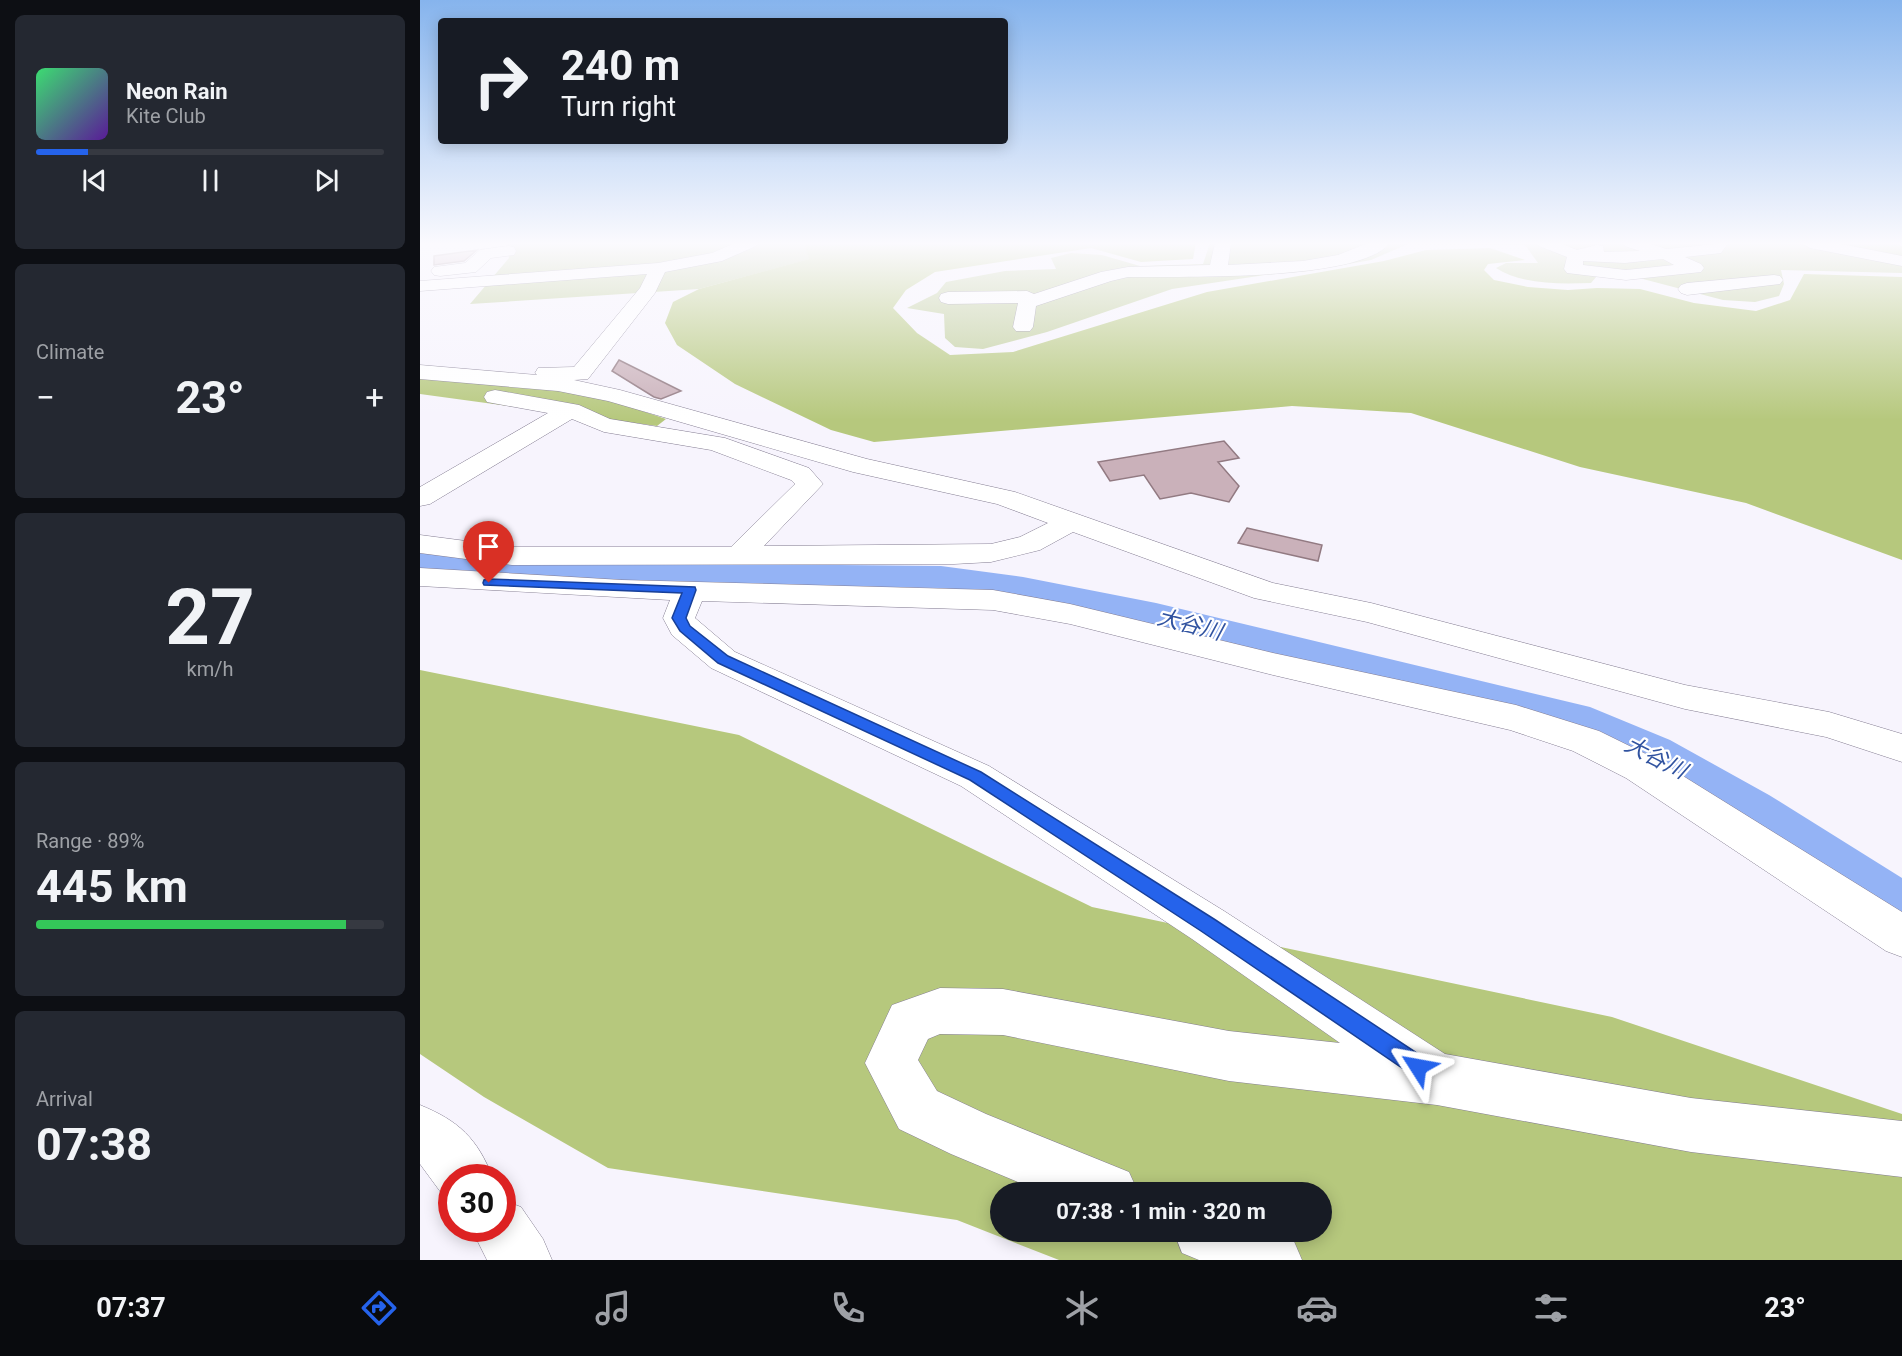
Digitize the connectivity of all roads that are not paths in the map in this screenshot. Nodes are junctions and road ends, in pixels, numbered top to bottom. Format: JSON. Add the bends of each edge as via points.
{"nodes":[{"id":1,"x":639,"y":302,"type":"edge"},
{"id":2,"x":1031,"y":302,"type":"edge"},
{"id":3,"x":1027,"y":303,"type":"joint"},
{"id":4,"x":1023,"y":327,"type":"dead end"},
{"id":5,"x":420,"y":363,"type":"edge"},
{"id":6,"x":420,"y":372,"type":"edge"},
{"id":7,"x":420,"y":381,"type":"edge"},
{"id":8,"x":571,"y":410,"type":"junction"},
{"id":9,"x":420,"y":498,"type":"edge"},
{"id":10,"x":1071,"y":522,"type":"junction"},
{"id":11,"x":420,"y":544,"type":"edge"},
{"id":12,"x":738,"y":556,"type":"junction"},
{"id":13,"x":420,"y":577,"type":"edge"},
{"id":14,"x":690,"y":590,"type":"junction"},
{"id":15,"x":1902,"y":748,"type":"edge"},
{"id":16,"x":1902,"y":937,"type":"edge"},
{"id":17,"x":1437,"y":1080,"type":"junction"},
{"id":18,"x":420,"y":1132,"type":"edge"},
{"id":19,"x":1902,"y":1149,"type":"edge"},
{"id":20,"x":455,"y":1164,"type":"edge"},
{"id":21,"x":1085,"y":1182,"type":"edge"},
{"id":22,"x":510,"y":1242,"type":"edge"},
{"id":23,"x":1228,"y":1242,"type":"edge"},
{"id":24,"x":522,"y":1260,"type":"edge"},
{"id":25,"x":1272,"y":1260,"type":"edge"}],
"edges":[{"from":1,"to":5,"type":"street","via":[[580,374]]},
{"from":2,"to":3,"type":"street"},
{"from":3,"to":4,"type":"street"},
{"from":6,"to":10,"type":"street","via":[[558,384],[612,395],[862,466],[1005,498]]},
{"from":7,"to":8,"type":"street"},
{"from":8,"to":9,"type":"street"},
{"from":8,"to":12,"type":"street","via":[[604,425],[716,443],[800,474],[810,484]]},
{"from":10,"to":12,"type":"street","via":[[1030,544],[991,553]]},
{"from":10,"to":15,"type":"street","via":[[1265,591],[1371,614],[1685,697],[1829,725]]},
{"from":11,"to":12,"type":"street","via":[[512,556]]},
{"from":13,"to":14,"type":"street"},
{"from":14,"to":16,"type":"street","via":[[993,600],[1070,614],[1516,718],[1586,741],[1640,768]]},
{"from":14,"to":17,"type":"street","via":[[679,618],[684,628],[723,660],[975,776],[1208,925]]},
{"from":17,"to":19,"type":"street","via":[[1691,1125]]},
{"from":17,"to":21,"type":"street","via":[[1228,1056],[1003,1012],[940,1011],[910,1022],[891,1063],[918,1110]]},
{"from":18,"to":20,"type":"street","via":[[441,1144]]},
{"from":22,"to":24,"type":"street"},
{"from":23,"to":25,"type":"street"}]}
